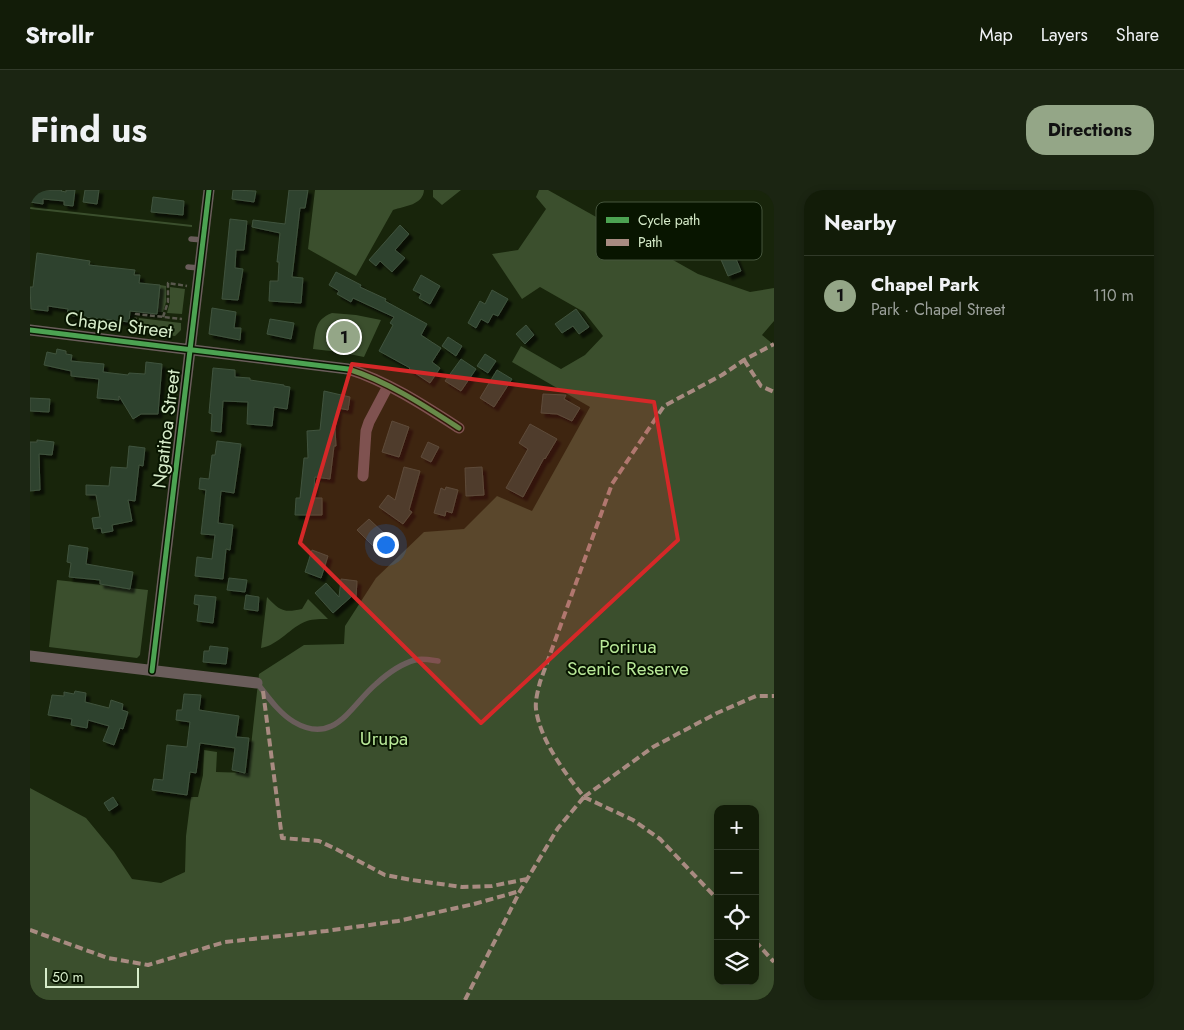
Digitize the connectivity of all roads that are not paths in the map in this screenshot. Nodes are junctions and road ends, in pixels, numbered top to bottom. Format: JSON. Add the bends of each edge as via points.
{"nodes":[{"id":1,"x":210,"y":190,"type":"edge"},
{"id":2,"x":191,"y":239,"type":"dead end"},
{"id":3,"x":203,"y":240,"type":"junction"},
{"id":4,"x":30,"y":330,"type":"edge"},
{"id":5,"x":190,"y":349,"type":"junction"},
{"id":6,"x":388,"y":386,"type":"junction"},
{"id":7,"x":459,"y":428,"type":"dead end"},
{"id":8,"x":363,"y":476,"type":"dead end"},
{"id":9,"x":30,"y":656,"type":"edge"},
{"id":10,"x":438,"y":661,"type":"dead end"},
{"id":11,"x":152,"y":671,"type":"junction"},
{"id":12,"x":257,"y":683,"type":"joint"}],
"edges":[{"from":1,"to":3,"type":"street","name":"Ngatitoa Street"},
{"from":2,"to":3,"type":"lane"},
{"from":3,"to":5,"type":"street","name":"Ngatitoa Street","via":[[193,267]]},
{"from":4,"to":5,"type":"street","name":"Chapel Street"},
{"from":5,"to":6,"type":"street","name":"Chapel Street","via":[[339,367]]},
{"from":5,"to":11,"type":"street","name":"Ngatitoa Street"},
{"from":6,"to":7,"type":"street","name":"Chapel Street"},
{"from":6,"to":8,"type":"street","via":[[366,432]]},
{"from":9,"to":11,"type":"street"},
{"from":10,"to":12,"type":"lane","via":[[417,659],[401,665],[375,684],[337,724],[324,728],[310,729],[294,722],[279,710]]},
{"from":11,"to":12,"type":"street"}]}
